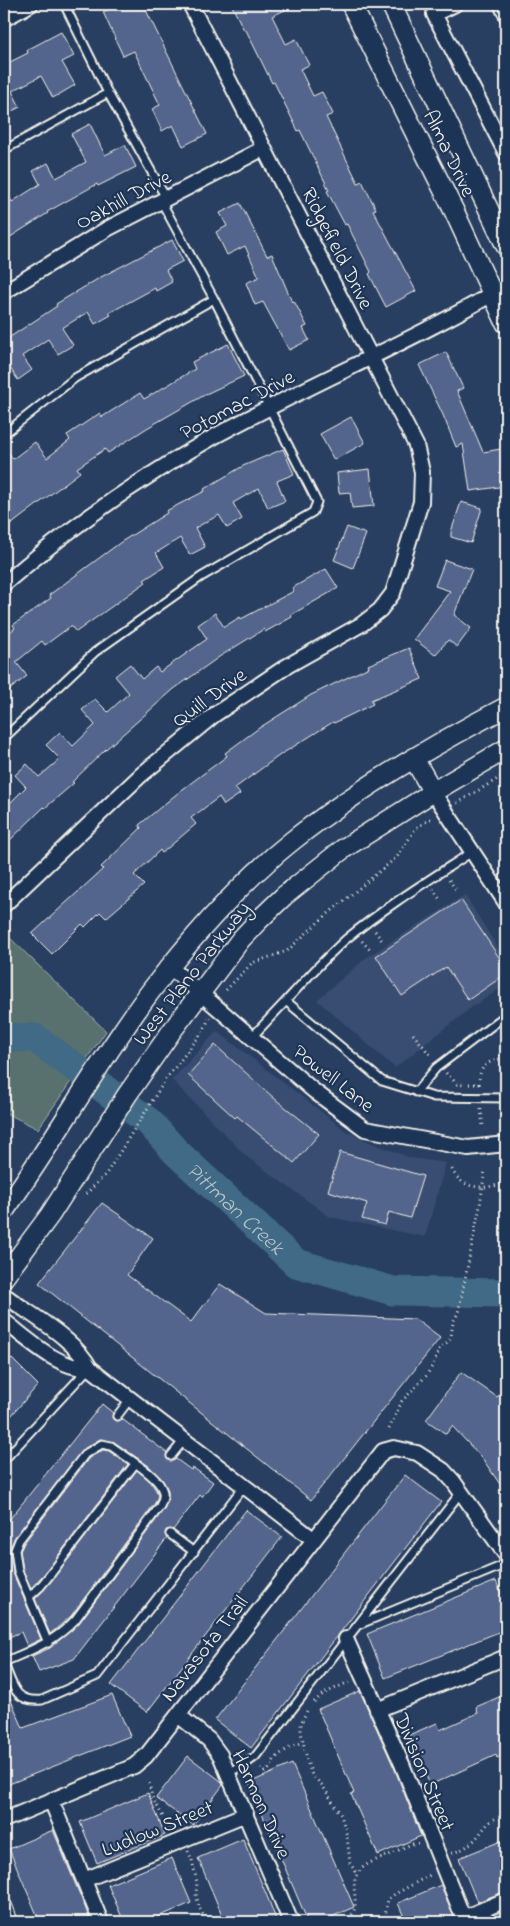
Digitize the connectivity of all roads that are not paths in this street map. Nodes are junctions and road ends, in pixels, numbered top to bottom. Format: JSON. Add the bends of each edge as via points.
{"nodes":[{"id":1,"x":30,"y":4,"type":"edge"},
{"id":2,"x":64,"y":4,"type":"edge"},
{"id":3,"x":190,"y":4,"type":"edge"},
{"id":4,"x":351,"y":4,"type":"edge"},
{"id":5,"x":390,"y":4,"type":"edge"},
{"id":6,"x":454,"y":4,"type":"edge"},
{"id":7,"x":497,"y":4,"type":"edge"},
{"id":8,"x":4,"y":19,"type":"edge"},
{"id":9,"x":506,"y":22,"type":"edge"},
{"id":10,"x":108,"y":93,"type":"junction"},
{"id":11,"x":264,"y":148,"type":"junction"},
{"id":12,"x":4,"y":150,"type":"edge"},
{"id":13,"x":506,"y":153,"type":"edge"},
{"id":14,"x":164,"y":200,"type":"junction"},
{"id":15,"x":506,"y":246,"type":"edge"},
{"id":16,"x":499,"y":291,"type":"edge"},
{"id":17,"x":4,"y":292,"type":"edge"},
{"id":18,"x":214,"y":299,"type":"junction"},
{"id":19,"x":506,"y":323,"type":"edge"},
{"id":20,"x":371,"y":357,"type":"junction"},
{"id":21,"x":270,"y":408,"type":"junction"},
{"id":22,"x":4,"y":434,"type":"edge"},
{"id":23,"x":418,"y":518,"type":"joint"},
{"id":24,"x":4,"y":584,"type":"edge"},
{"id":25,"x":506,"y":708,"type":"edge"},
{"id":26,"x":4,"y":738,"type":"edge"},
{"id":27,"x":506,"y":749,"type":"edge"},
{"id":28,"x":414,"y":759,"type":"junction"},
{"id":29,"x":433,"y":792,"type":"junction"},
{"id":30,"x":472,"y":852,"type":"junction"},
{"id":31,"x":506,"y":903,"type":"edge"},
{"id":32,"x":4,"y":905,"type":"edge"},
{"id":33,"x":170,"y":967,"type":"junction"},
{"id":34,"x":208,"y":998,"type":"junction"},
{"id":35,"x":286,"y":1001,"type":"junction"},
{"id":36,"x":506,"y":1015,"type":"edge"},
{"id":37,"x":252,"y":1037,"type":"junction"},
{"id":38,"x":416,"y":1092,"type":"junction"},
{"id":39,"x":506,"y":1098,"type":"edge"},
{"id":40,"x":506,"y":1144,"type":"edge"},
{"id":41,"x":4,"y":1211,"type":"edge"},
{"id":42,"x":4,"y":1277,"type":"edge"},
{"id":43,"x":4,"y":1297,"type":"edge"},
{"id":44,"x":4,"y":1321,"type":"edge"},
{"id":45,"x":90,"y":1368,"type":"junction"},
{"id":46,"x":130,"y":1399,"type":"junction"},
{"id":47,"x":117,"y":1416,"type":"dead end"},
{"id":48,"x":184,"y":1440,"type":"junction"},
{"id":49,"x":171,"y":1456,"type":"dead end"},
{"id":50,"x":4,"y":1460,"type":"edge"},
{"id":51,"x":135,"y":1464,"type":"junction"},
{"id":52,"x":244,"y":1486,"type":"junction"},
{"id":53,"x":461,"y":1492,"type":"junction"},
{"id":54,"x":170,"y":1534,"type":"dead end"},
{"id":55,"x":314,"y":1539,"type":"junction"},
{"id":56,"x":194,"y":1552,"type":"junction"},
{"id":57,"x":506,"y":1555,"type":"edge"},
{"id":58,"x":506,"y":1564,"type":"edge"},
{"id":59,"x":29,"y":1597,"type":"junction"},
{"id":60,"x":357,"y":1625,"type":"junction"},
{"id":61,"x":346,"y":1639,"type":"junction"},
{"id":62,"x":48,"y":1643,"type":"junction"},
{"id":63,"x":506,"y":1657,"type":"edge"},
{"id":64,"x":4,"y":1663,"type":"edge"},
{"id":65,"x":377,"y":1710,"type":"junction"},
{"id":66,"x":178,"y":1715,"type":"junction"},
{"id":67,"x":229,"y":1772,"type":"junction"},
{"id":68,"x":51,"y":1800,"type":"junction"},
{"id":69,"x":246,"y":1814,"type":"junction"},
{"id":70,"x":4,"y":1820,"type":"edge"},
{"id":71,"x":84,"y":1880,"type":"junction"},
{"id":72,"x":506,"y":1900,"type":"edge"},
{"id":73,"x":4,"y":1906,"type":"edge"},
{"id":74,"x":464,"y":1920,"type":"edge"},
{"id":75,"x":10,"y":1922,"type":"edge"},
{"id":76,"x":101,"y":1922,"type":"edge"},
{"id":77,"x":291,"y":1922,"type":"edge"}],
"edges":[{"from":1,"to":8,"type":"street"},
{"from":2,"to":10,"type":"lane"},
{"from":3,"to":11,"type":"street","name":"Ridgefield Drive"},
{"from":4,"to":16,"type":"main road","name":"Alma Drive","via":[[455,213]]},
{"from":5,"to":15,"type":"main road","name":"Alma Drive"},
{"from":6,"to":13,"type":"street","via":[[434,14]]},
{"from":7,"to":9,"type":"lane"},
{"from":10,"to":12,"type":"lane"},
{"from":10,"to":14,"type":"lane"},
{"from":11,"to":14,"type":"street","name":"Oakhill Drive"},
{"from":11,"to":20,"type":"street","name":"Ridgefield Drive"},
{"from":14,"to":17,"type":"street","name":"Oakhill Drive","via":[[107,229]]},
{"from":14,"to":18,"type":"lane"},
{"from":16,"to":19,"type":"main road","name":"Alma Drive"},
{"from":16,"to":20,"type":"street","name":"Potomac Drive"},
{"from":18,"to":21,"type":"lane"},
{"from":18,"to":22,"type":"lane","via":[[75,378]]},
{"from":20,"to":21,"type":"street","name":"Potomac Drive"},
{"from":20,"to":23,"type":"street","name":"Ridgefield Drive","via":[[416,446],[422,472]]},
{"from":21,"to":24,"type":"street","name":"Potomac Drive","via":[[216,436],[126,491]]},
{"from":21,"to":26,"type":"lane","via":[[317,502],[313,512],[201,577],[95,652]]},
{"from":23,"to":32,"type":"street","name":"Quill Drive","via":[[393,593],[380,610],[214,715],[141,775]]},
{"from":25,"to":28,"type":"main road","name":"West Plano Parkway"},
{"from":27,"to":29,"type":"main road","name":"West Plano Parkway"},
{"from":28,"to":29,"type":"main road"},
{"from":28,"to":33,"type":"main road","name":"West Plano Parkway","via":[[344,803],[292,841],[221,906]]},
{"from":29,"to":30,"type":"street"},
{"from":29,"to":34,"type":"main road","name":"West Plano Parkway","via":[[343,849],[284,896],[241,940]]},
{"from":30,"to":31,"type":"street"},
{"from":30,"to":35,"type":"lane","via":[[396,901],[350,937]]},
{"from":33,"to":34,"type":"street","name":"Powell Lane"},
{"from":33,"to":41,"type":"main road","name":"West Plano Parkway"},
{"from":34,"to":37,"type":"street","name":"Powell Lane"},
{"from":34,"to":42,"type":"main road","name":"West Plano Parkway","via":[[141,1074],[50,1215]]},
{"from":35,"to":37,"type":"lane"},
{"from":35,"to":38,"type":"lane","via":[[382,1081]]},
{"from":36,"to":38,"type":"lane","via":[[436,1068]]},
{"from":37,"to":40,"type":"street","name":"Powell Lane","via":[[314,1091],[365,1129],[468,1148]]},
{"from":38,"to":39,"type":"lane","via":[[434,1098]]},
{"from":43,"to":45,"type":"street","via":[[73,1345]]},
{"from":44,"to":45,"type":"street","via":[[61,1363],[75,1368]]},
{"from":45,"to":46,"type":"street"},
{"from":45,"to":50,"type":"lane"},
{"from":46,"to":47,"type":"lane"},
{"from":46,"to":48,"type":"street"},
{"from":48,"to":49,"type":"lane"},
{"from":48,"to":52,"type":"street"},
{"from":51,"to":59,"type":"lane","via":[[49,1576]]},
{"from":51,"to":59,"type":"lane","via":[[102,1444],[85,1454],[19,1540],[15,1550],[18,1571]]},
{"from":51,"to":62,"type":"lane","via":[[162,1487],[164,1497],[160,1506],[75,1620]]},
{"from":52,"to":55,"type":"street"},
{"from":52,"to":56,"type":"lane"},
{"from":53,"to":55,"type":"street","name":"Navasota Trail","via":[[443,1470],[418,1453],[394,1448],[383,1451]]},
{"from":53,"to":57,"type":"street"},
{"from":53,"to":60,"type":"lane"},
{"from":54,"to":56,"type":"lane"},
{"from":55,"to":66,"type":"street","name":"Navasota Trail"},
{"from":56,"to":64,"type":"lane","via":[[93,1678],[42,1700],[26,1700],[16,1693]]},
{"from":58,"to":60,"type":"lane"},
{"from":59,"to":62,"type":"lane"},
{"from":60,"to":61,"type":"lane"},
{"from":61,"to":65,"type":"street","name":"Division Street"},
{"from":61,"to":67,"type":"lane","via":[[255,1757]]},
{"from":62,"to":64,"type":"lane"},
{"from":63,"to":65,"type":"street"},
{"from":65,"to":74,"type":"street","name":"Division Street","via":[[414,1792]]},
{"from":66,"to":67,"type":"street","name":"Harmon Drive","via":[[213,1745]]},
{"from":66,"to":68,"type":"street","name":"Navasota Trail","via":[[146,1756],[134,1766]]},
{"from":67,"to":69,"type":"street","name":"Harmon Drive"},
{"from":68,"to":70,"type":"street","name":"Navasota Trail"},
{"from":68,"to":71,"type":"street"},
{"from":69,"to":71,"type":"street","name":"Ludlow Street"},
{"from":69,"to":77,"type":"street","name":"Harmon Drive"},
{"from":71,"to":76,"type":"street"},
{"from":72,"to":74,"type":"street"},
{"from":73,"to":75,"type":"street"}]}
